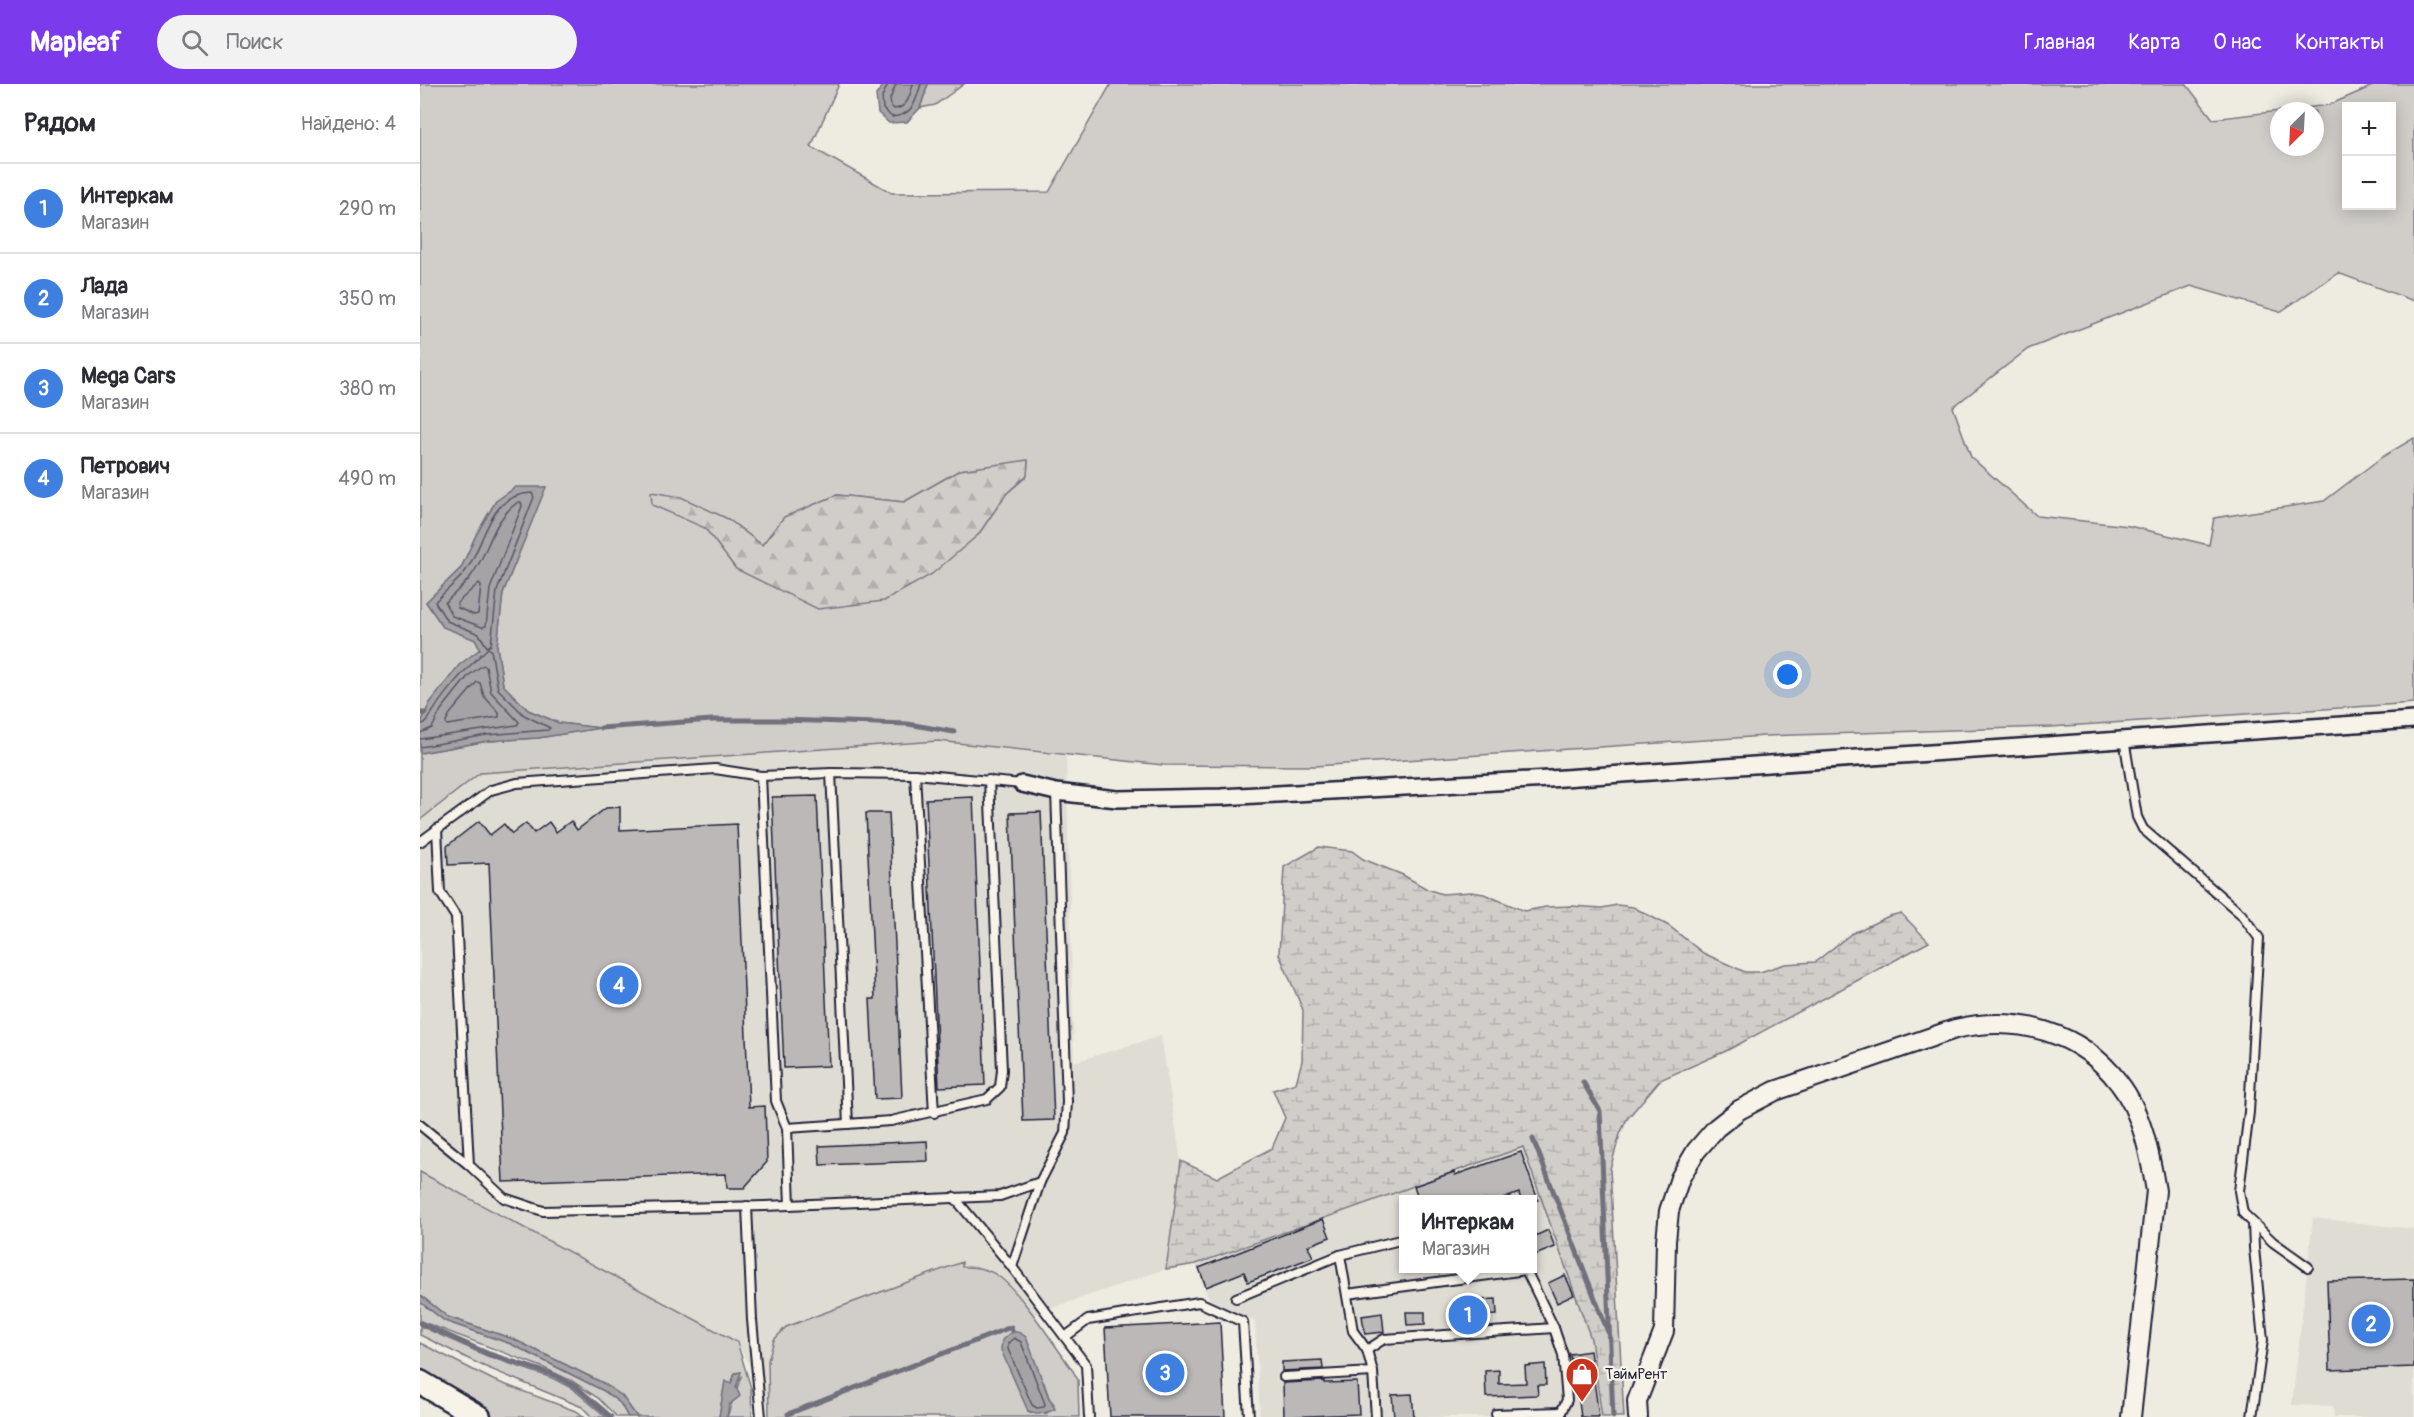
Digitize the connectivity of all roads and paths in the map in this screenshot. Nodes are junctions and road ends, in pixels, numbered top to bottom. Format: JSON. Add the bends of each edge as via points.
{"nodes":[{"id":1,"x":2414,"y":720,"type":"edge"},
{"id":2,"x":2124,"y":739,"type":"junction"},
{"id":3,"x":831,"y":773,"type":"junction"},
{"id":4,"x":915,"y":774,"type":"junction"},
{"id":5,"x":761,"y":776,"type":"junction"},
{"id":6,"x":989,"y":780,"type":"junction"},
{"id":7,"x":1022,"y":784,"type":"joint"},
{"id":8,"x":1056,"y":792,"type":"junction"},
{"id":9,"x":437,"y":829,"type":"junction"},
{"id":10,"x":420,"y":842,"type":"edge"},
{"id":11,"x":934,"y":1113,"type":"junction"},
{"id":12,"x":848,"y":1124,"type":"junction"},
{"id":13,"x":420,"y":1125,"type":"edge"},
{"id":14,"x":787,"y":1128,"type":"junction"},
{"id":15,"x":469,"y":1165,"type":"junction"},
{"id":16,"x":1040,"y":1182,"type":"junction"},
{"id":17,"x":954,"y":1197,"type":"junction"},
{"id":18,"x":790,"y":1204,"type":"junction"},
{"id":19,"x":747,"y":1206,"type":"junction"},
{"id":20,"x":2253,"y":1223,"type":"junction"},
{"id":21,"x":1399,"y":1240,"type":"edge"},
{"id":22,"x":1340,"y":1255,"type":"junction"},
{"id":23,"x":1012,"y":1267,"type":"junction"},
{"id":24,"x":2308,"y":1267,"type":"dead end"},
{"id":25,"x":1497,"y":1273,"type":"edge"},
{"id":26,"x":1528,"y":1273,"type":"edge"},
{"id":27,"x":1347,"y":1294,"type":"junction"},
{"id":28,"x":1236,"y":1298,"type":"dead end"},
{"id":29,"x":1554,"y":1328,"type":"junction"},
{"id":30,"x":1065,"y":1337,"type":"junction"},
{"id":31,"x":1367,"y":1350,"type":"junction"},
{"id":32,"x":1373,"y":1372,"type":"junction"},
{"id":33,"x":1284,"y":1377,"type":"dead end"},
{"id":34,"x":420,"y":1382,"type":"edge"},
{"id":35,"x":420,"y":1398,"type":"edge"},
{"id":36,"x":1496,"y":1414,"type":"dead end"},
{"id":37,"x":1561,"y":1414,"type":"edge"},
{"id":38,"x":469,"y":1417,"type":"edge"},
{"id":39,"x":479,"y":1417,"type":"edge"},
{"id":40,"x":761,"y":1417,"type":"edge"},
{"id":41,"x":1089,"y":1417,"type":"edge"},
{"id":42,"x":1249,"y":1417,"type":"edge"},
{"id":43,"x":1376,"y":1417,"type":"edge"},
{"id":44,"x":1638,"y":1417,"type":"edge"},
{"id":45,"x":2131,"y":1417,"type":"edge"},
{"id":46,"x":2252,"y":1417,"type":"edge"}],
"edges":[{"from":1,"to":2,"type":"street"},
{"from":2,"to":8,"type":"street","via":[[1549,779],[1221,797],[1117,798]]},
{"from":2,"to":20,"type":"lane","via":[[2137,817],[2143,829],[2241,914],[2259,938],[2249,1112],[2239,1191],[2243,1213]]},
{"from":3,"to":4,"type":"lane"},
{"from":3,"to":5,"type":"lane"},
{"from":3,"to":12,"type":"lane"},
{"from":4,"to":6,"type":"lane"},
{"from":4,"to":11,"type":"lane"},
{"from":5,"to":9,"type":"lane","via":[[715,769],[517,783],[491,790]]},
{"from":5,"to":14,"type":"lane","via":[[776,1101]]},
{"from":6,"to":7,"type":"lane"},
{"from":6,"to":11,"type":"lane","via":[[1000,1087],[987,1099]]},
{"from":7,"to":8,"type":"street"},
{"from":8,"to":16,"type":"lane","via":[[1067,1102],[1065,1133]]},
{"from":9,"to":10,"type":"lane"},
{"from":9,"to":15,"type":"lane","via":[[440,892],[456,917]]},
{"from":11,"to":12,"type":"lane"},
{"from":12,"to":14,"type":"lane"},
{"from":13,"to":15,"type":"lane"},
{"from":14,"to":18,"type":"lane"},
{"from":15,"to":19,"type":"lane","via":[[504,1198],[543,1211]]},
{"from":16,"to":17,"type":"lane","via":[[1000,1196]]},
{"from":16,"to":23,"type":"lane"},
{"from":17,"to":18,"type":"lane"},
{"from":17,"to":23,"type":"lane"},
{"from":18,"to":19,"type":"lane"},
{"from":19,"to":40,"type":"lane"},
{"from":20,"to":24,"type":"lane"},
{"from":20,"to":46,"type":"lane","via":[[2263,1340]]},
{"from":21,"to":22,"type":"lane"},
{"from":22,"to":27,"type":"lane"},
{"from":22,"to":28,"type":"lane"},
{"from":23,"to":30,"type":"lane"},
{"from":25,"to":27,"type":"lane"},
{"from":26,"to":29,"type":"lane"},
{"from":27,"to":31,"type":"lane","via":[[1353,1331]]},
{"from":29,"to":31,"type":"lane","via":[[1384,1339]]},
{"from":29,"to":37,"type":"lane","via":[[1563,1355],[1567,1400]]},
{"from":30,"to":41,"type":"lane","via":[[1086,1365]]},
{"from":30,"to":42,"type":"lane","via":[[1088,1320],[1199,1302],[1243,1322]]},
{"from":31,"to":32,"type":"lane"},
{"from":32,"to":33,"type":"lane"},
{"from":32,"to":43,"type":"lane"},
{"from":34,"to":39,"type":"main road"},
{"from":35,"to":38,"type":"main road"},
{"from":36,"to":37,"type":"lane"},
{"from":44,"to":45,"type":"street","via":[[1637,1401],[1664,1331],[1668,1211],[1680,1178],[1702,1143],[1739,1110],[1775,1091],[1981,1023],[2006,1023],[2063,1037],[2097,1058],[2121,1084],[2137,1116],[2156,1191]]}]}
